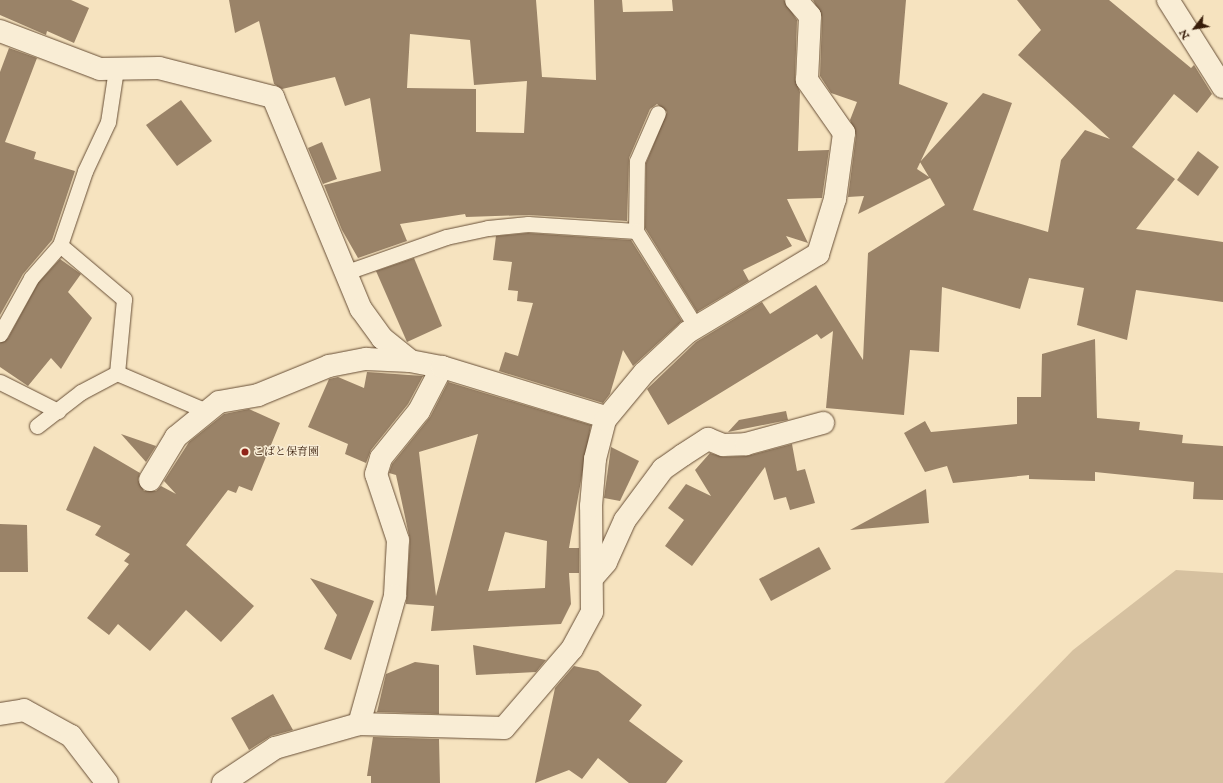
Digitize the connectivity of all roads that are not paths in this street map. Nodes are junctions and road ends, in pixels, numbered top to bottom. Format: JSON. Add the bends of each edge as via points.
{"nodes":[{"id":1,"x":796,"y":0,"type":"edge"},
{"id":2,"x":1168,"y":0,"type":"edge"},
{"id":3,"x":0,"y":31,"type":"edge"},
{"id":4,"x":116,"y":69,"type":"junction"},
{"id":5,"x":1223,"y":87,"type":"edge"},
{"id":6,"x":658,"y":113,"type":"dead end"},
{"id":7,"x":636,"y":231,"type":"junction"},
{"id":8,"x":60,"y":245,"type":"junction"},
{"id":9,"x":344,"y":272,"type":"junction"},
{"id":10,"x":696,"y":327,"type":"junction"},
{"id":11,"x":0,"y":334,"type":"edge"},
{"id":12,"x":410,"y":361,"type":"junction"},
{"id":13,"x":442,"y":367,"type":"junction"},
{"id":14,"x":117,"y":373,"type":"junction"},
{"id":15,"x":0,"y":382,"type":"edge"},
{"id":16,"x":204,"y":410,"type":"junction"},
{"id":17,"x":58,"y":411,"type":"junction"},
{"id":18,"x":606,"y":417,"type":"junction"},
{"id":19,"x":823,"y":423,"type":"dead end"},
{"id":20,"x":37,"y":426,"type":"dead end"},
{"id":21,"x":150,"y":480,"type":"dead end"},
{"id":22,"x":594,"y":576,"type":"junction"},
{"id":23,"x":0,"y":714,"type":"edge"},
{"id":24,"x":360,"y":724,"type":"junction"},
{"id":25,"x":107,"y":783,"type":"edge"},
{"id":26,"x":223,"y":783,"type":"edge"}],
"edges":[{"from":1,"to":10,"type":"street","via":[[810,16],[807,80],[844,133],[830,213],[818,254]]},
{"from":2,"to":5,"type":"street"},
{"from":3,"to":4,"type":"street","via":[[100,69]]},
{"from":4,"to":8,"type":"lane","via":[[108,122],[85,171]]},
{"from":4,"to":9,"type":"street","via":[[159,68],[273,97]]},
{"from":6,"to":7,"type":"lane","via":[[637,161]]},
{"from":7,"to":9,"type":"lane","via":[[528,224],[488,228],[446,237]]},
{"from":7,"to":10,"type":"lane"},
{"from":8,"to":11,"type":"lane","via":[[31,278]]},
{"from":8,"to":14,"type":"lane","via":[[124,299]]},
{"from":9,"to":12,"type":"street","via":[[362,309],[382,338]]},
{"from":10,"to":18,"type":"street","via":[[644,373]]},
{"from":12,"to":13,"type":"street"},
{"from":12,"to":16,"type":"street","via":[[366,359],[329,366],[258,395],[219,402]]},
{"from":13,"to":18,"type":"street"},
{"from":13,"to":24,"type":"street","via":[[418,411],[381,458],[376,474],[398,540],[395,596]]},
{"from":14,"to":16,"type":"lane"},
{"from":14,"to":17,"type":"lane","via":[[81,392]]},
{"from":15,"to":17,"type":"lane"},
{"from":16,"to":21,"type":"street","via":[[176,437]]},
{"from":17,"to":20,"type":"lane"},
{"from":18,"to":22,"type":"street","via":[[595,459],[591,506]]},
{"from":19,"to":22,"type":"street","via":[[746,444],[723,445],[708,439],[683,455],[663,469],[625,520],[606,562]]},
{"from":22,"to":24,"type":"street","via":[[592,612],[572,649],[504,728]]},
{"from":23,"to":25,"type":"street","via":[[24,710],[71,736]]},
{"from":24,"to":26,"type":"street","via":[[275,748]]}]}
